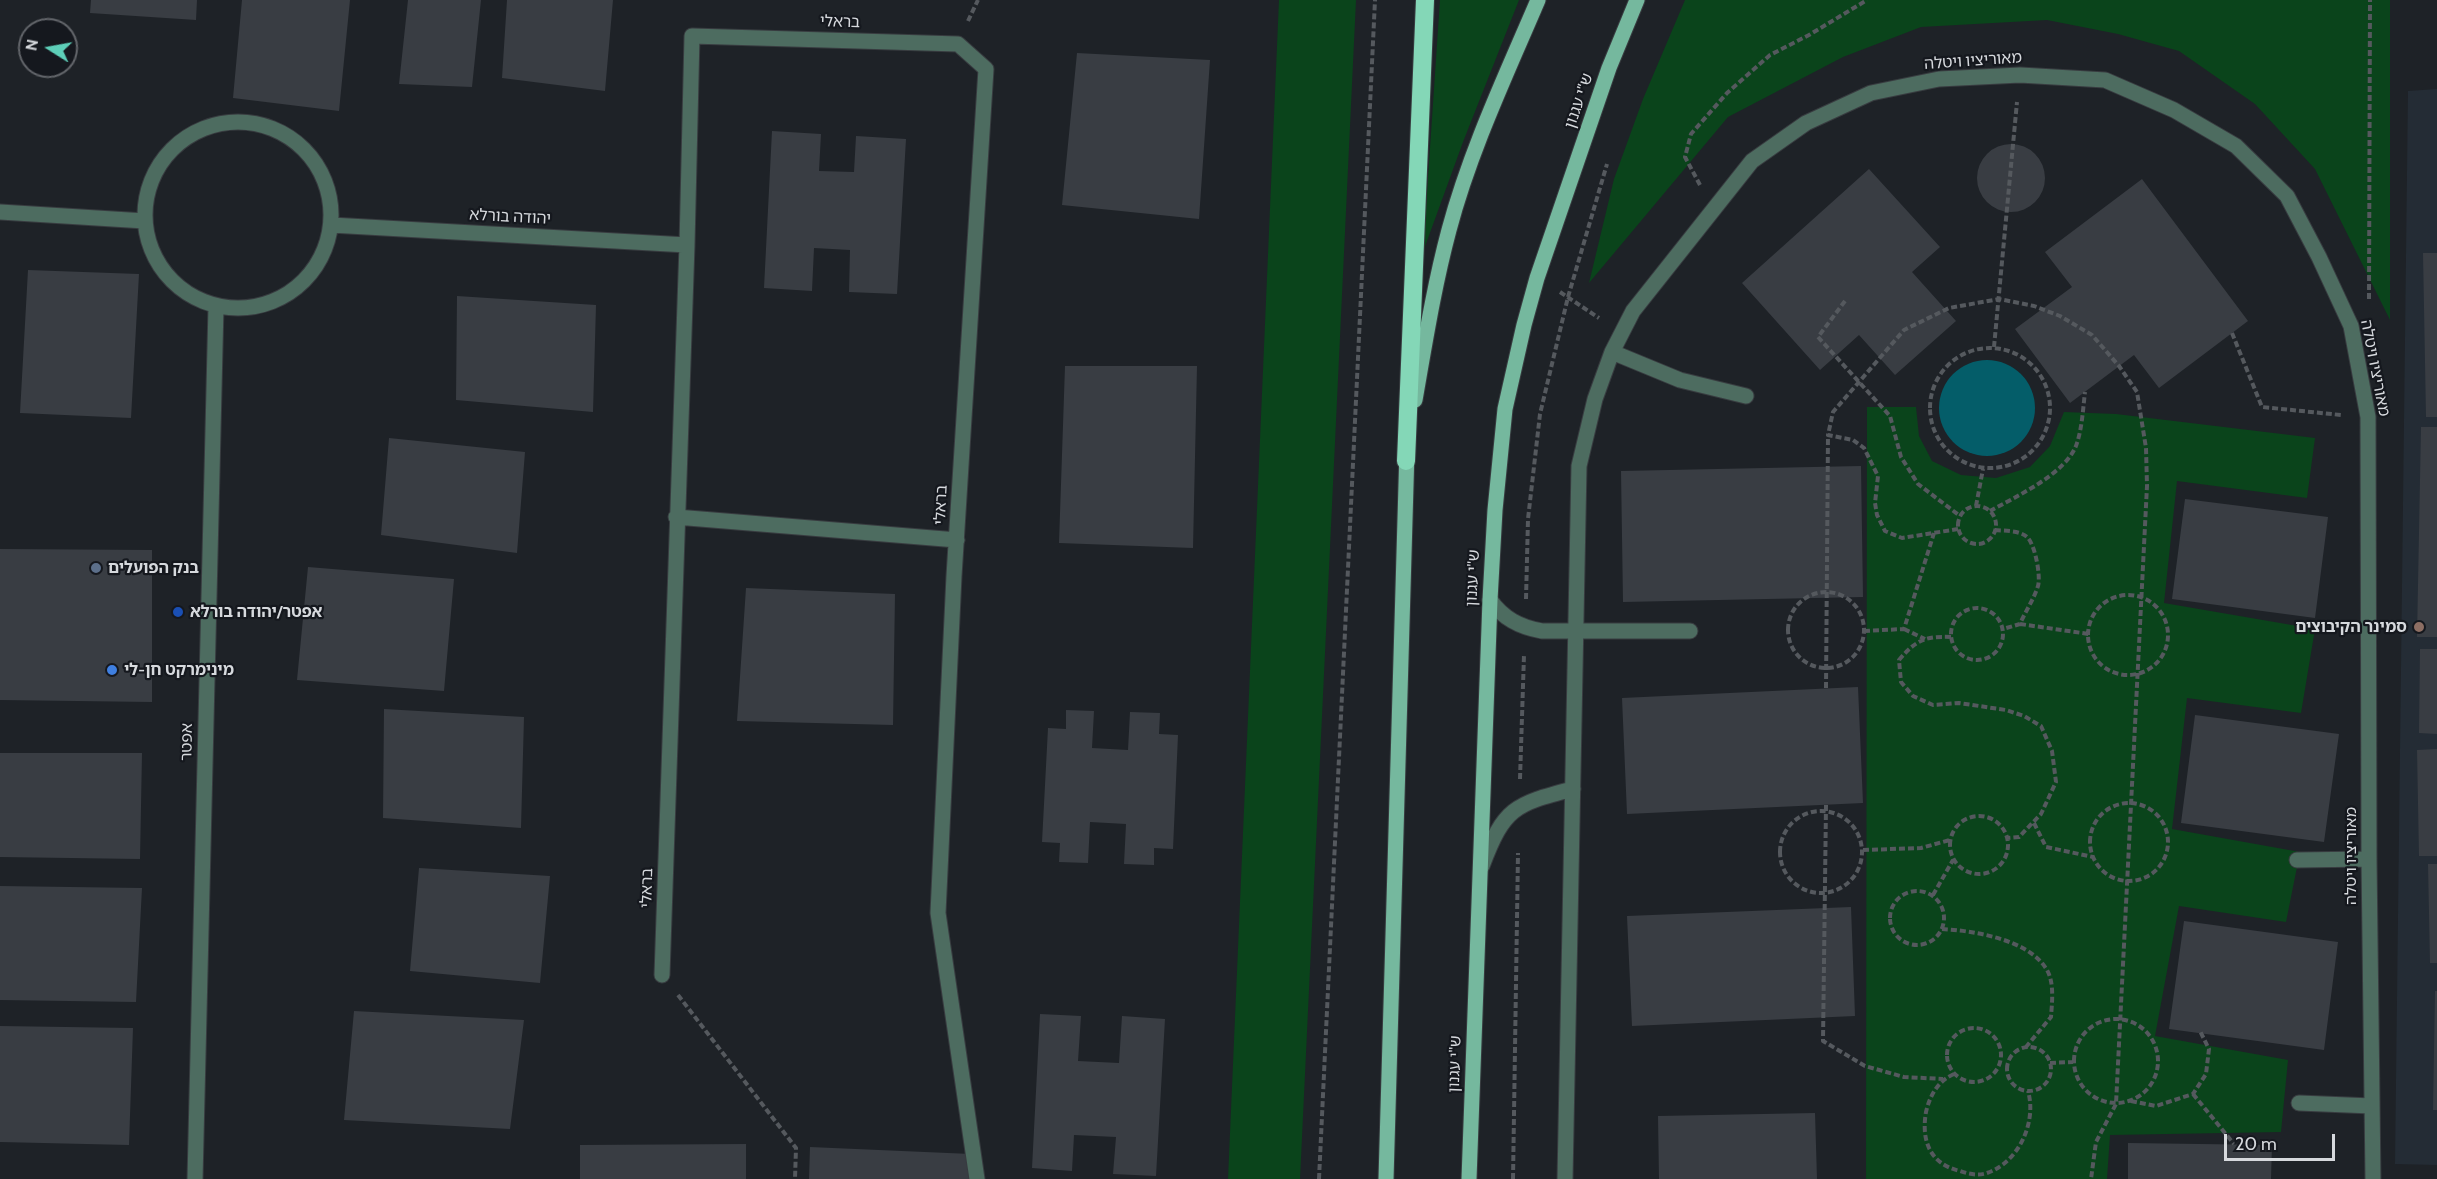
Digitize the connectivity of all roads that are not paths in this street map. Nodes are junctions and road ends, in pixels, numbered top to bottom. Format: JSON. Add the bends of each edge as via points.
{"nodes":[{"id":1,"x":1425,"y":0,"type":"edge"},
{"id":2,"x":1538,"y":0,"type":"edge"},
{"id":3,"x":1637,"y":0,"type":"edge"},
{"id":4,"x":0,"y":212,"type":"edge"},
{"id":5,"x":145,"y":221,"type":"junction"},
{"id":6,"x":331,"y":225,"type":"junction"},
{"id":7,"x":687,"y":245,"type":"junction"},
{"id":8,"x":216,"y":306,"type":"junction"},
{"id":9,"x":1612,"y":352,"type":"junction"},
{"id":10,"x":1746,"y":396,"type":"dead end"},
{"id":11,"x":1406,"y":461,"type":"junction"},
{"id":12,"x":676,"y":517,"type":"junction"},
{"id":13,"x":957,"y":540,"type":"junction"},
{"id":14,"x":1490,"y":600,"type":"junction"},
{"id":15,"x":1576,"y":630,"type":"junction"},
{"id":16,"x":1690,"y":631,"type":"dead end"},
{"id":17,"x":1573,"y":789,"type":"junction"},
{"id":18,"x":2369,"y":859,"type":"junction"},
{"id":19,"x":2297,"y":860,"type":"dead end"},
{"id":20,"x":1481,"y":869,"type":"junction"},
{"id":21,"x":662,"y":975,"type":"road end"},
{"id":22,"x":2299,"y":1103,"type":"dead end"},
{"id":23,"x":2372,"y":1106,"type":"junction"},
{"id":24,"x":1387,"y":1148,"type":"junction"},
{"id":25,"x":195,"y":1179,"type":"edge"},
{"id":26,"x":977,"y":1179,"type":"edge"},
{"id":27,"x":1378,"y":1179,"type":"edge"},
{"id":28,"x":1386,"y":1179,"type":"edge"},
{"id":29,"x":1469,"y":1179,"type":"edge"},
{"id":30,"x":1565,"y":1179,"type":"edge"},
{"id":31,"x":2373,"y":1179,"type":"edge"}],
"edges":[{"from":1,"to":11,"type":"highway"},
{"from":2,"to":11,"type":"main road","via":[[1477,143],[1449,228],[1430,312]]},
{"from":3,"to":14,"type":"main road","name":"ש''י עגנון","via":[[1609,68],[1537,278],[1505,409]]},
{"from":4,"to":5,"type":"street"},
{"from":5,"to":6,"type":"street","via":[[148,189],[165,156],[190,134],[219,123],[252,122],[294,139],[316,162],[329,192]]},
{"from":5,"to":8,"type":"street","via":[[152,253],[171,280],[197,299]]},
{"from":6,"to":7,"type":"street","name":"יהודה בורלא"},
{"from":6,"to":8,"type":"street","via":[[324,252],[306,279],[280,299],[249,308]]},
{"from":7,"to":12,"type":"street","name":"בראלי"},
{"from":7,"to":13,"type":"street","name":"בראלי","via":[[692,36],[958,44],[986,69]]},
{"from":8,"to":25,"type":"street","name":"אפטר"},
{"from":9,"to":10,"type":"street","via":[[1680,380]]},
{"from":9,"to":15,"type":"street","name":"מאוריציו ויטלה","via":[[1595,399],[1579,466]]},
{"from":9,"to":18,"type":"street","name":"מאוריציו ויטלה","via":[[1633,311],[1752,161],[1806,123],[1871,93],[1939,79],[2020,75],[2105,80],[2174,110],[2236,146],[2287,196],[2351,326],[2368,417]]},
{"from":11,"to":24,"type":"main road"},
{"from":12,"to":13,"type":"street","name":"בראלי"},
{"from":12,"to":21,"type":"street","name":"בראלי"},
{"from":13,"to":26,"type":"street","name":"בראלי","via":[[938,913]]},
{"from":14,"to":15,"type":"street","via":[[1500,613],[1525,628]]},
{"from":14,"to":20,"type":"main road","name":"ש''י עגנון"},
{"from":15,"to":16,"type":"street"},
{"from":15,"to":17,"type":"street","name":"מאוריציו ויטלה"},
{"from":17,"to":20,"type":"street","via":[[1519,806],[1494,835]]},
{"from":17,"to":30,"type":"street","name":"מאוריציו ויטלה"},
{"from":18,"to":19,"type":"street"},
{"from":18,"to":23,"type":"street","name":"מאוריציו ויטלה"},
{"from":20,"to":29,"type":"main road","name":"ש''י עגנון"},
{"from":22,"to":23,"type":"street"},
{"from":23,"to":31,"type":"street","name":"מאוריציו ויטלה"},
{"from":24,"to":27,"type":"main road"},
{"from":24,"to":28,"type":"main road"}]}
